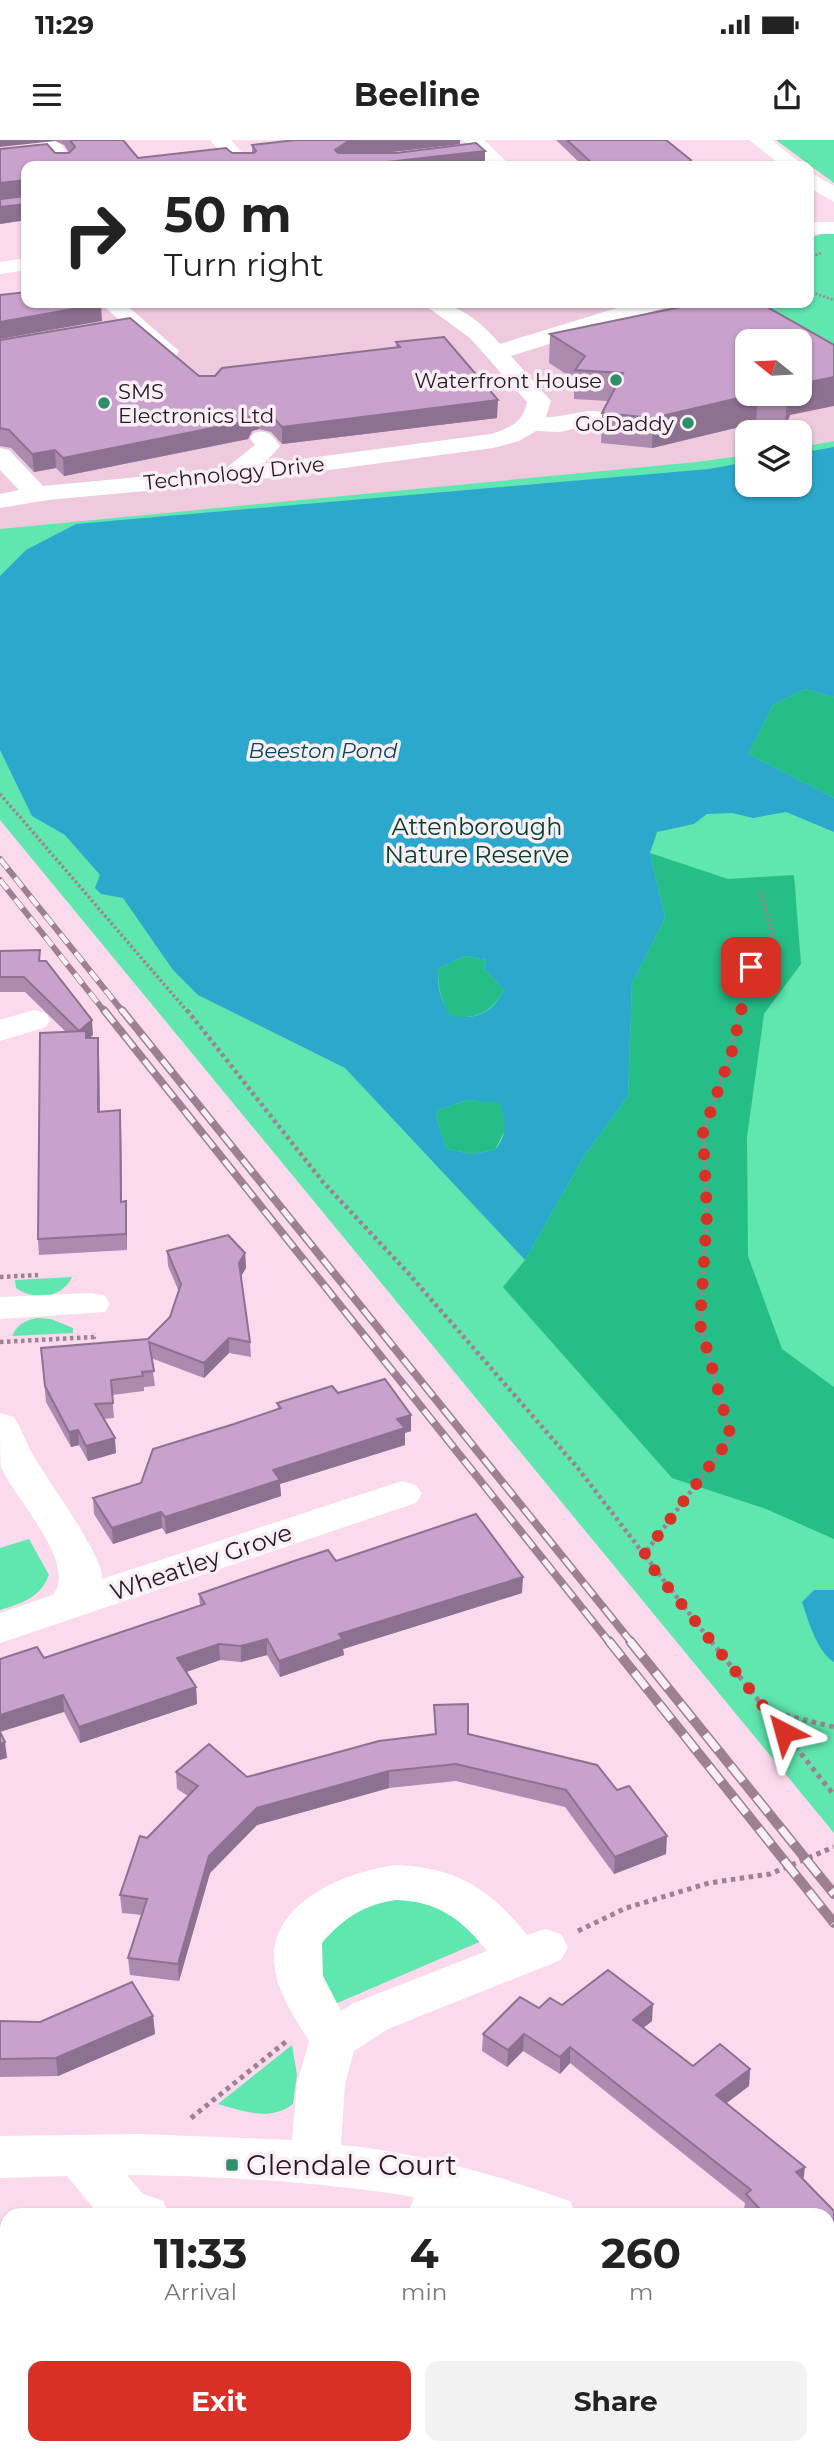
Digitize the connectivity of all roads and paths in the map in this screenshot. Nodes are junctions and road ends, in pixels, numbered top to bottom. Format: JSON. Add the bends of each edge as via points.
{"nodes":[{"id":1,"x":220,"y":140,"type":"edge"},
{"id":2,"x":759,"y":140,"type":"edge"},
{"id":3,"x":478,"y":145,"type":"edge"},
{"id":4,"x":55,"y":151,"type":"edge"},
{"id":5,"x":27,"y":153,"type":"edge"},
{"id":6,"x":456,"y":154,"type":"edge"},
{"id":7,"x":239,"y":161,"type":"edge"},
{"id":8,"x":496,"y":161,"type":"edge"},
{"id":9,"x":787,"y":161,"type":"edge"},
{"id":10,"x":814,"y":181,"type":"edge"},
{"id":11,"x":834,"y":196,"type":"edge"},
{"id":12,"x":814,"y":228,"type":"edge"},
{"id":13,"x":834,"y":228,"type":"edge"},
{"id":14,"x":21,"y":265,"type":"edge"},
{"id":15,"x":0,"y":268,"type":"edge"},
{"id":16,"x":814,"y":294,"type":"edge"},
{"id":17,"x":834,"y":300,"type":"edge"},
{"id":18,"x":117,"y":308,"type":"edge"},
{"id":19,"x":442,"y":308,"type":"edge"},
{"id":20,"x":581,"y":308,"type":"edge"},
{"id":21,"x":639,"y":308,"type":"edge"},
{"id":22,"x":596,"y":322,"type":"junction"},
{"id":23,"x":137,"y":324,"type":"junction"},
{"id":24,"x":110,"y":329,"type":"edge"},
{"id":25,"x":496,"y":353,"type":"junction"},
{"id":26,"x":181,"y":363,"type":"edge"},
{"id":27,"x":594,"y":416,"type":"dead end"},
{"id":28,"x":531,"y":424,"type":"junction"},
{"id":29,"x":262,"y":438,"type":"dead end"},
{"id":30,"x":0,"y":455,"type":"edge"},
{"id":31,"x":230,"y":476,"type":"junction"},
{"id":32,"x":37,"y":495,"type":"junction"},
{"id":33,"x":0,"y":501,"type":"edge"},
{"id":34,"x":0,"y":794,"type":"edge"},
{"id":35,"x":760,"y":890,"type":"dead end"},
{"id":36,"x":34,"y":1020,"type":"dead end"},
{"id":37,"x":0,"y":1031,"type":"edge"},
{"id":38,"x":92,"y":1304,"type":"joint"},
{"id":39,"x":0,"y":1308,"type":"edge"},
{"id":40,"x":0,"y":1342,"type":"edge"},
{"id":41,"x":0,"y":1426,"type":"edge"},
{"id":42,"x":402,"y":1494,"type":"dead end"},
{"id":43,"x":643,"y":1556,"type":"junction"},
{"id":44,"x":66,"y":1608,"type":"junction"},
{"id":45,"x":0,"y":1628,"type":"edge"},
{"id":46,"x":767,"y":1711,"type":"junction"},
{"id":47,"x":834,"y":1727,"type":"edge"},
{"id":48,"x":834,"y":1795,"type":"edge"},
{"id":49,"x":834,"y":1847,"type":"edge"},
{"id":50,"x":532,"y":1952,"type":"junction"},
{"id":51,"x":326,"y":2028,"type":"junction"},
{"id":52,"x":146,"y":2153,"type":"junction"},
{"id":53,"x":79,"y":2155,"type":"junction"},
{"id":54,"x":0,"y":2157,"type":"edge"},
{"id":55,"x":314,"y":2160,"type":"junction"},
{"id":56,"x":438,"y":2200,"type":"edge"},
{"id":57,"x":124,"y":2208,"type":"edge"},
{"id":58,"x":495,"y":2208,"type":"edge"}],
"edges":[{"from":1,"to":7,"type":"street"},
{"from":2,"to":9,"type":"street"},
{"from":3,"to":6,"type":"street"},
{"from":3,"to":8,"type":"street"},
{"from":4,"to":5,"type":"street"},
{"from":10,"to":11,"type":"street"},
{"from":12,"to":13,"type":"street"},
{"from":14,"to":15,"type":"street"},
{"from":16,"to":17,"type":"path"},
{"from":18,"to":23,"type":"street"},
{"from":19,"to":25,"type":"street","via":[[467,323]]},
{"from":20,"to":22,"type":"street"},
{"from":21,"to":22,"type":"street"},
{"from":22,"to":25,"type":"street"},
{"from":23,"to":24,"type":"street"},
{"from":23,"to":26,"type":"street"},
{"from":25,"to":28,"type":"street","via":[[539,401]]},
{"from":27,"to":28,"type":"street","via":[[560,425]]},
{"from":28,"to":31,"type":"street","name":"Technology Drive","via":[[512,436],[469,444]]},
{"from":29,"to":31,"type":"street","via":[[268,446]]},
{"from":30,"to":32,"type":"street"},
{"from":31,"to":32,"type":"street","name":"Technology Drive"},
{"from":32,"to":33,"type":"street","name":"Technology Drive"},
{"from":34,"to":43,"type":"path","via":[[193,1017],[323,1182],[410,1274],[577,1466]]},
{"from":35,"to":43,"type":"path","via":[[773,934],[751,967],[732,1051],[703,1133],[707,1214],[700,1324],[731,1437]]},
{"from":36,"to":37,"type":"street"},
{"from":38,"to":39,"type":"street"},
{"from":38,"to":40,"type":"path","via":[[94,1337]]},
{"from":41,"to":44,"type":"street","via":[[82,1574],[79,1591]]},
{"from":42,"to":44,"type":"street","name":"Wheatley Grove"},
{"from":43,"to":46,"type":"path"},
{"from":44,"to":45,"type":"street","name":"Wheatley Grove"},
{"from":46,"to":47,"type":"path"},
{"from":46,"to":48,"type":"path"},
{"from":49,"to":50,"type":"path","via":[[752,1879],[709,1883],[626,1908]]},
{"from":50,"to":51,"type":"street","via":[[371,2016]]},
{"from":50,"to":51,"type":"street","via":[[444,1889],[398,1881],[361,1888],[335,1901],[318,1917],[305,1930],[297,1951],[299,1973]]},
{"from":51,"to":52,"type":"path"},
{"from":51,"to":55,"type":"street"},
{"from":52,"to":53,"type":"street"},
{"from":52,"to":55,"type":"street"},
{"from":53,"to":54,"type":"street"},
{"from":53,"to":57,"type":"street"},
{"from":55,"to":56,"type":"street","via":[[379,2168]]},
{"from":56,"to":58,"type":"street"}]}
